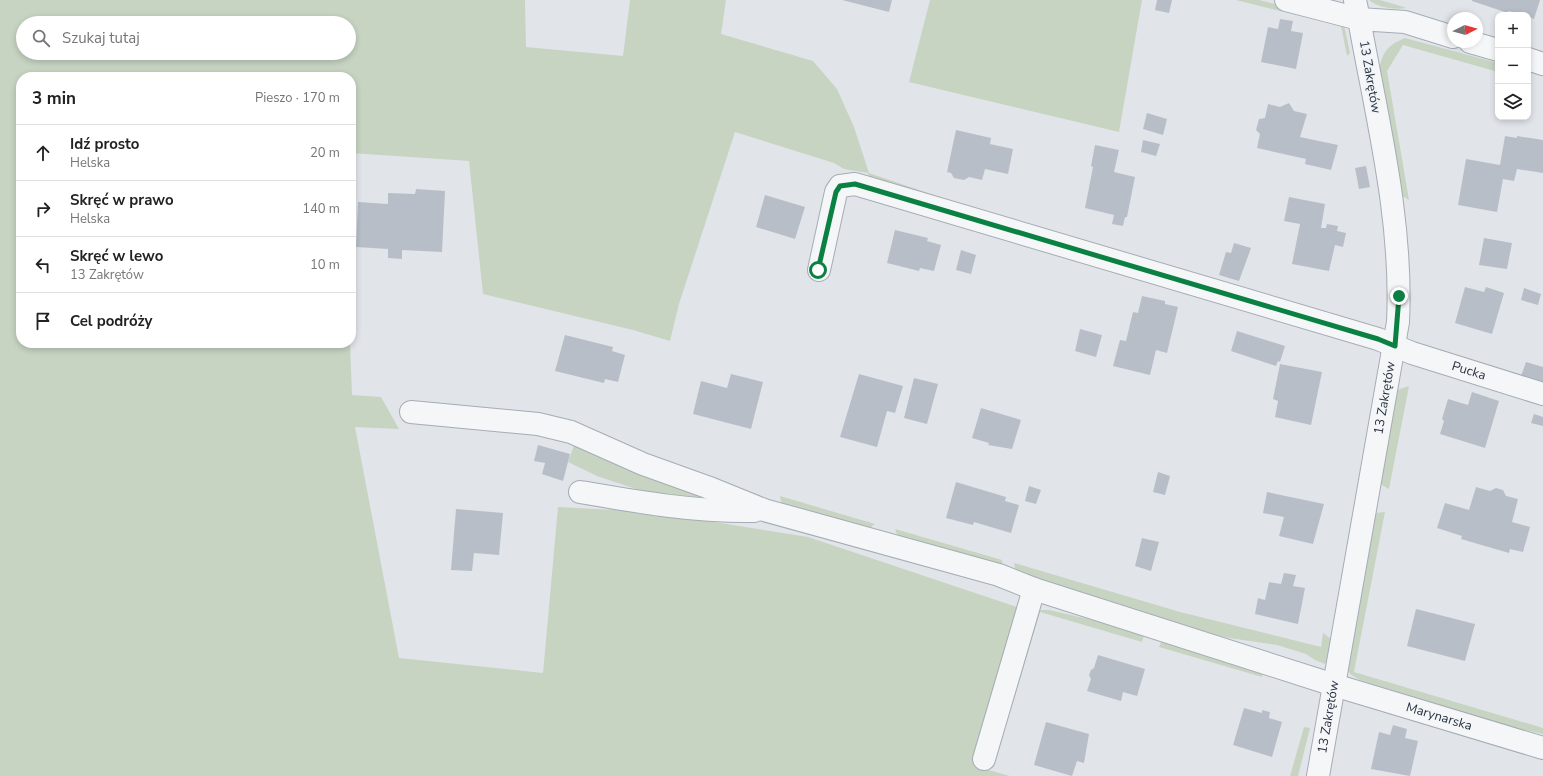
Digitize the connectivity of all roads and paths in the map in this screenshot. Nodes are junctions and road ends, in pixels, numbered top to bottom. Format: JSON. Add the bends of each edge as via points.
{"nodes":[{"id":1,"x":1286,"y":0,"type":"edge"},
{"id":2,"x":1357,"y":9,"type":"edge"},
{"id":3,"x":1447,"y":35,"type":"edge"},
{"id":4,"x":1483,"y":46,"type":"edge"},
{"id":5,"x":1495,"y":49,"type":"edge"},
{"id":6,"x":1531,"y":61,"type":"edge"},
{"id":7,"x":1543,"y":64,"type":"edge"},
{"id":8,"x":818,"y":270,"type":"dead end"},
{"id":9,"x":1395,"y":346,"type":"junction"},
{"id":10,"x":1543,"y":394,"type":"edge"},
{"id":11,"x":411,"y":412,"type":"dead end"},
{"id":12,"x":580,"y":492,"type":"dead end"},
{"id":13,"x":764,"y":510,"type":"junction"},
{"id":14,"x":1034,"y":589,"type":"junction"},
{"id":15,"x":1334,"y":685,"type":"junction"},
{"id":16,"x":1543,"y":748,"type":"edge"},
{"id":17,"x":984,"y":759,"type":"dead end"},
{"id":18,"x":1318,"y":776,"type":"edge"}],
"edges":[{"from":1,"to":2,"type":"street"},
{"from":2,"to":3,"type":"street"},
{"from":2,"to":9,"type":"street","name":"13 Zakrętów","via":[[1396,235],[1399,296]]},
{"from":4,"to":5,"type":"street"},
{"from":6,"to":7,"type":"street"},
{"from":8,"to":9,"type":"street","name":"Pucka","via":[[836,192],[840,186],[855,184]]},
{"from":9,"to":10,"type":"street","name":"Pucka"},
{"from":9,"to":15,"type":"street","name":"13 Zakrętów"},
{"from":11,"to":13,"type":"street","via":[[538,424],[571,432],[643,464]]},
{"from":12,"to":13,"type":"street","via":[[678,507],[722,511]]},
{"from":13,"to":14,"type":"street","name":"Marynarska","via":[[999,575]]},
{"from":14,"to":15,"type":"street","name":"Marynarska"},
{"from":14,"to":17,"type":"street"},
{"from":15,"to":16,"type":"street","name":"Marynarska"},
{"from":15,"to":18,"type":"street","name":"13 Zakrętów"}]}
